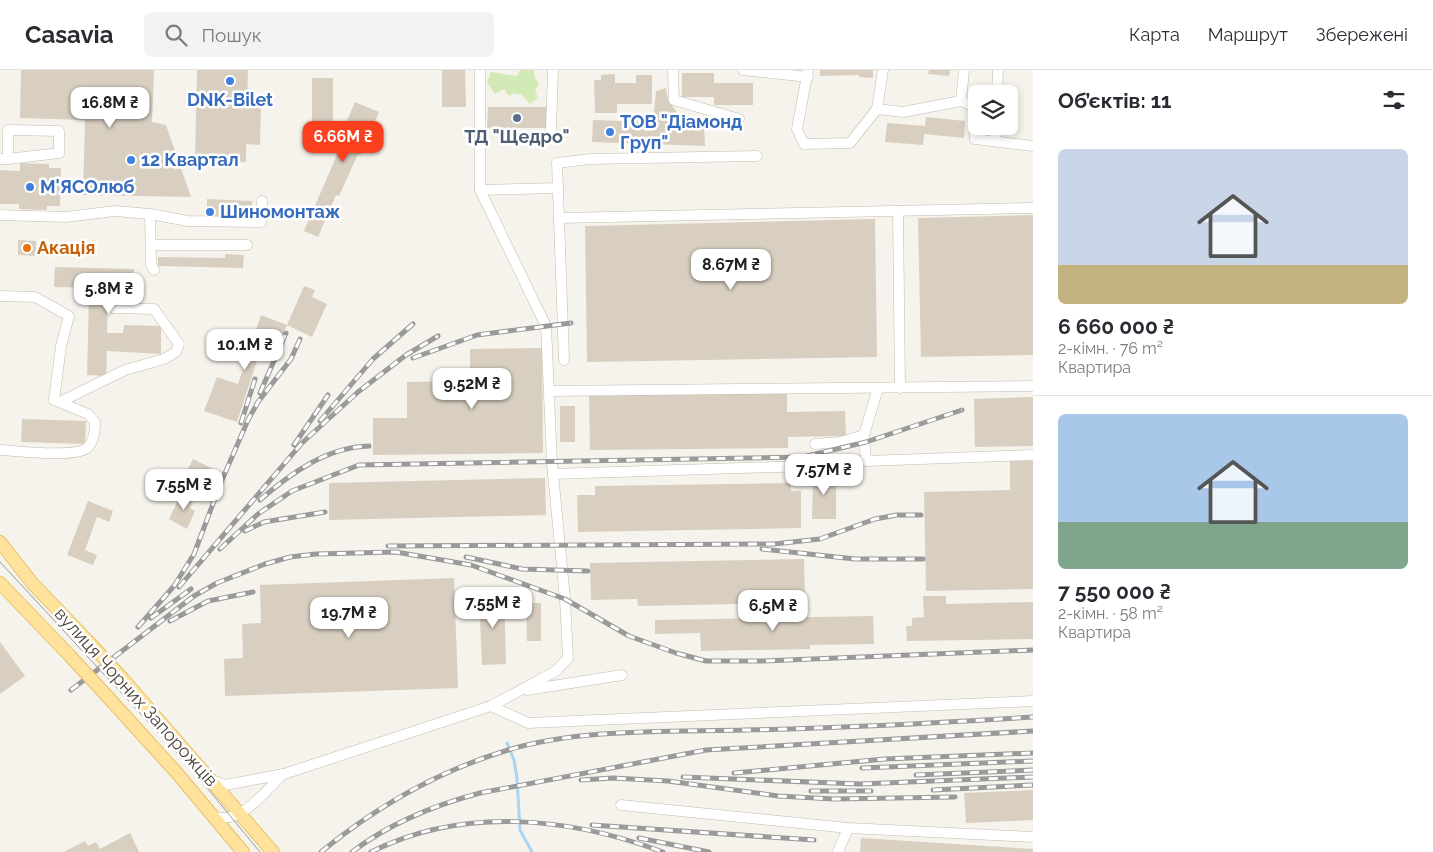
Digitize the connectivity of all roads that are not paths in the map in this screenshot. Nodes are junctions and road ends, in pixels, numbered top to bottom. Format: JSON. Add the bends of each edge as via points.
{"nodes":[{"id":1,"x":480,"y":70,"type":"edge"},
{"id":2,"x":554,"y":70,"type":"edge"},
{"id":3,"x":673,"y":70,"type":"edge"},
{"id":4,"x":743,"y":70,"type":"edge"},
{"id":5,"x":883,"y":70,"type":"edge"},
{"id":6,"x":964,"y":70,"type":"edge"},
{"id":7,"x":998,"y":70,"type":"edge"},
{"id":8,"x":808,"y":73,"type":"edge"},
{"id":9,"x":997,"y":85,"type":"edge"},
{"id":10,"x":961,"y":101,"type":"junction"},
{"id":11,"x":877,"y":109,"type":"junction"},
{"id":12,"x":739,"y":119,"type":"dead end"},
{"id":13,"x":551,"y":129,"type":"dead end"},
{"id":14,"x":995,"y":135,"type":"edge"},
{"id":15,"x":995,"y":141,"type":"junction"},
{"id":16,"x":1033,"y":146,"type":"edge"},
{"id":17,"x":757,"y":156,"type":"dead end"},
{"id":18,"x":4,"y":159,"type":"edge"},
{"id":19,"x":558,"y":188,"type":"junction"},
{"id":20,"x":480,"y":190,"type":"junction"},
{"id":21,"x":262,"y":201,"type":"dead end"},
{"id":22,"x":1033,"y":208,"type":"edge"},
{"id":23,"x":898,"y":211,"type":"junction"},
{"id":24,"x":150,"y":214,"type":"junction"},
{"id":25,"x":0,"y":215,"type":"edge"},
{"id":26,"x":559,"y":218,"type":"junction"},
{"id":27,"x":151,"y":245,"type":"junction"},
{"id":28,"x":247,"y":245,"type":"dead end"},
{"id":29,"x":154,"y":270,"type":"dead end"},
{"id":30,"x":0,"y":296,"type":"edge"},
{"id":31,"x":114,"y":308,"type":"dead end"},
{"id":32,"x":564,"y":360,"type":"dead end"},
{"id":33,"x":1033,"y":386,"type":"edge"},
{"id":34,"x":878,"y":388,"type":"junction"},
{"id":35,"x":900,"y":388,"type":"junction"},
{"id":36,"x":549,"y":391,"type":"junction"},
{"id":37,"x":60,"y":402,"type":"junction"},
{"id":38,"x":864,"y":434,"type":"junction"},
{"id":39,"x":815,"y":444,"type":"dead end"},
{"id":40,"x":0,"y":450,"type":"edge"},
{"id":41,"x":1033,"y":455,"type":"edge"},
{"id":42,"x":866,"y":461,"type":"junction"},
{"id":43,"x":553,"y":474,"type":"junction"},
{"id":44,"x":0,"y":542,"type":"edge"},
{"id":45,"x":0,"y":582,"type":"edge"},
{"id":46,"x":622,"y":675,"type":"dead end"},
{"id":47,"x":521,"y":691,"type":"junction"},
{"id":48,"x":1033,"y":701,"type":"edge"},
{"id":49,"x":491,"y":706,"type":"junction"},
{"id":50,"x":284,"y":774,"type":"junction"},
{"id":51,"x":212,"y":780,"type":"junction"},
{"id":52,"x":621,"y":805,"type":"dead end"},
{"id":53,"x":240,"y":814,"type":"junction"},
{"id":54,"x":215,"y":817,"type":"junction"},
{"id":55,"x":848,"y":828,"type":"junction"},
{"id":56,"x":1033,"y":837,"type":"edge"},
{"id":57,"x":243,"y":852,"type":"edge"},
{"id":58,"x":273,"y":852,"type":"edge"},
{"id":59,"x":838,"y":852,"type":"edge"}],
"edges":[{"from":1,"to":20,"type":"street"},
{"from":2,"to":13,"type":"street"},
{"from":3,"to":12,"type":"street","via":[[674,100]]},
{"from":4,"to":8,"type":"street"},
{"from":5,"to":11,"type":"street"},
{"from":6,"to":10,"type":"street"},
{"from":7,"to":9,"type":"street"},
{"from":8,"to":11,"type":"street","via":[[797,130],[804,144],[850,142]]},
{"from":10,"to":11,"type":"street","via":[[903,112]]},
{"from":10,"to":15,"type":"street","via":[[975,107],[974,139]]},
{"from":14,"to":15,"type":"street"},
{"from":15,"to":16,"type":"street"},
{"from":17,"to":19,"type":"street","via":[[590,159],[557,163]]},
{"from":18,"to":18,"type":"street","via":[[8,130],[59,131],[59,153]]},
{"from":19,"to":20,"type":"street"},
{"from":19,"to":26,"type":"street"},
{"from":20,"to":36,"type":"street","via":[[546,326]]},
{"from":21,"to":24,"type":"street","via":[[261,222],[188,221]]},
{"from":22,"to":23,"type":"street"},
{"from":23,"to":26,"type":"street"},
{"from":23,"to":35,"type":"street"},
{"from":24,"to":25,"type":"street","via":[[115,210],[66,217]]},
{"from":24,"to":27,"type":"street"},
{"from":26,"to":32,"type":"street"},
{"from":27,"to":28,"type":"street"},
{"from":27,"to":29,"type":"street"},
{"from":30,"to":37,"type":"street","via":[[34,297],[69,316],[61,346],[54,400]]},
{"from":31,"to":37,"type":"street","via":[[154,309],[179,344],[176,352],[164,359],[125,370]]},
{"from":33,"to":35,"type":"street"},
{"from":34,"to":35,"type":"street"},
{"from":34,"to":36,"type":"street"},
{"from":34,"to":38,"type":"street"},
{"from":36,"to":43,"type":"street"},
{"from":37,"to":40,"type":"street","via":[[88,414],[95,422],[88,447],[71,453]]},
{"from":38,"to":39,"type":"street","via":[[841,442]]},
{"from":38,"to":42,"type":"street"},
{"from":41,"to":42,"type":"street"},
{"from":42,"to":43,"type":"street","via":[[806,466]]},
{"from":43,"to":47,"type":"street","via":[[568,658],[556,671]]},
{"from":44,"to":51,"type":"main road","name":"вулиця Чорних Запорожців","bridge":true,"via":[[33,584]]},
{"from":45,"to":54,"type":"main road","name":"вулиця Чорних Запорожців","bridge":true},
{"from":46,"to":47,"type":"street"},
{"from":47,"to":49,"type":"street"},
{"from":48,"to":49,"type":"street","via":[[528,723]]},
{"from":49,"to":50,"type":"street"},
{"from":50,"to":51,"type":"street","via":[[225,785]]},
{"from":50,"to":53,"type":"street"},
{"from":51,"to":53,"type":"main road","name":"вулиця Чорних Запорожців"},
{"from":52,"to":55,"type":"street"},
{"from":53,"to":54,"type":"street","via":[[226,819]]},
{"from":53,"to":58,"type":"main road","name":"вулиця Чорних Запорожців"},
{"from":54,"to":57,"type":"main road","name":"вулиця Чорних Запорожців"},
{"from":55,"to":56,"type":"street"},
{"from":55,"to":59,"type":"street"}]}
